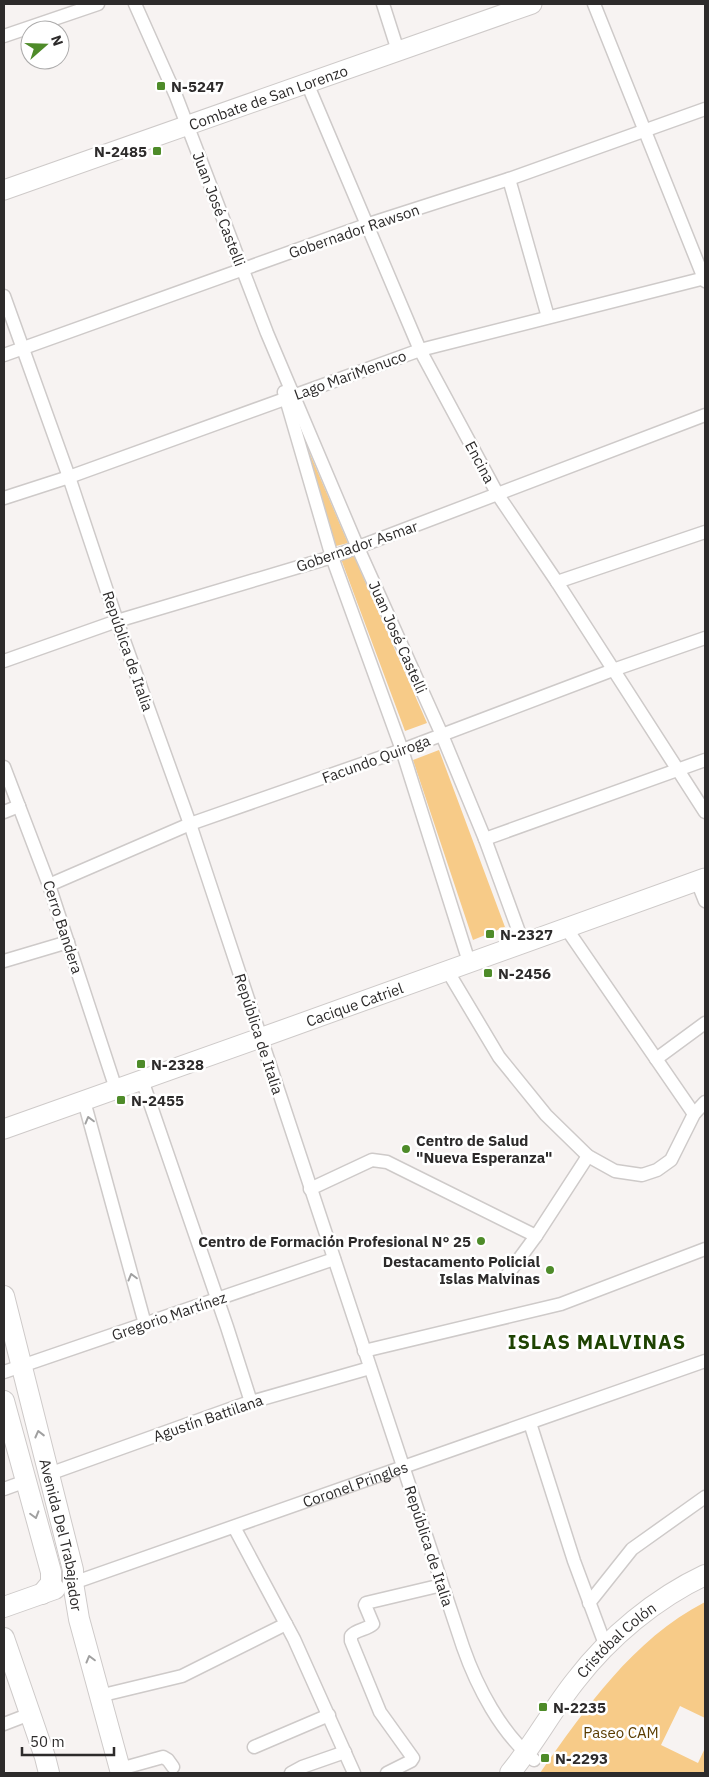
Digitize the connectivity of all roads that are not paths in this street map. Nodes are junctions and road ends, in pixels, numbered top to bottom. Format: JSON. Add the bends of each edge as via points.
{"nodes":[{"id":1,"x":98,"y":4,"type":"edge"},
{"id":2,"x":135,"y":4,"type":"edge"},
{"id":3,"x":383,"y":4,"type":"edge"},
{"id":4,"x":532,"y":4,"type":"edge"},
{"id":5,"x":594,"y":4,"type":"edge"},
{"id":6,"x":496,"y":10,"type":"edge"},
{"id":7,"x":4,"y":36,"type":"edge"},
{"id":8,"x":398,"y":51,"type":"junction"},
{"id":9,"x":307,"y":83,"type":"junction"},
{"id":10,"x":705,"y":109,"type":"edge"},
{"id":11,"x":187,"y":125,"type":"junction"},
{"id":12,"x":645,"y":130,"type":"junction"},
{"id":13,"x":509,"y":179,"type":"junction"},
{"id":14,"x":4,"y":190,"type":"edge"},
{"id":15,"x":366,"y":225,"type":"junction"},
{"id":16,"x":242,"y":270,"type":"junction"},
{"id":17,"x":705,"y":279,"type":"edge"},
{"id":18,"x":4,"y":296,"type":"edge"},
{"id":19,"x":548,"y":317,"type":"junction"},
{"id":20,"x":23,"y":348,"type":"junction"},
{"id":21,"x":420,"y":350,"type":"junction"},
{"id":22,"x":4,"y":355,"type":"edge"},
{"id":23,"x":290,"y":397,"type":"junction"},
{"id":24,"x":705,"y":415,"type":"edge"},
{"id":25,"x":69,"y":477,"type":"junction"},
{"id":26,"x":498,"y":495,"type":"junction"},
{"id":27,"x":4,"y":498,"type":"edge"},
{"id":28,"x":705,"y":532,"type":"edge"},
{"id":29,"x":358,"y":548,"type":"junction"},
{"id":30,"x":332,"y":557,"type":"junction"},
{"id":31,"x":557,"y":582,"type":"junction"},
{"id":32,"x":117,"y":621,"type":"junction"},
{"id":33,"x":705,"y":638,"type":"edge"},
{"id":34,"x":4,"y":661,"type":"edge"},
{"id":35,"x":613,"y":670,"type":"junction"},
{"id":36,"x":442,"y":735,"type":"junction"},
{"id":37,"x":402,"y":750,"type":"junction"},
{"id":38,"x":705,"y":760,"type":"edge"},
{"id":39,"x":4,"y":767,"type":"edge"},
{"id":40,"x":678,"y":771,"type":"junction"},
{"id":41,"x":19,"y":806,"type":"junction"},
{"id":42,"x":4,"y":812,"type":"edge"},
{"id":43,"x":705,"y":812,"type":"edge"},
{"id":44,"x":190,"y":824,"type":"junction"},
{"id":45,"x":485,"y":839,"type":"junction"},
{"id":46,"x":701,"y":879,"type":"edge"},
{"id":47,"x":49,"y":885,"type":"junction"},
{"id":48,"x":705,"y":901,"type":"edge"},
{"id":49,"x":566,"y":928,"type":"junction"},
{"id":50,"x":68,"y":942,"type":"junction"},
{"id":51,"x":522,"y":943,"type":"junction"},
{"id":52,"x":4,"y":961,"type":"edge"},
{"id":53,"x":469,"y":962,"type":"junction"},
{"id":54,"x":447,"y":970,"type":"junction"},
{"id":55,"x":705,"y":1023,"type":"edge"},
{"id":56,"x":260,"y":1038,"type":"junction"},
{"id":57,"x":656,"y":1058,"type":"junction"},
{"id":58,"x":142,"y":1080,"type":"junction"},
{"id":59,"x":116,"y":1089,"type":"junction"},
{"id":60,"x":84,"y":1100,"type":"junction"},
{"id":61,"x":705,"y":1102,"type":"edge"},
{"id":62,"x":694,"y":1114,"type":"junction"},
{"id":63,"x":4,"y":1129,"type":"edge"},
{"id":64,"x":588,"y":1156,"type":"junction"},
{"id":65,"x":310,"y":1189,"type":"junction"},
{"id":66,"x":536,"y":1236,"type":"junction"},
{"id":67,"x":705,"y":1249,"type":"edge"},
{"id":68,"x":334,"y":1259,"type":"junction"},
{"id":69,"x":508,"y":1274,"type":"dead end"},
{"id":70,"x":4,"y":1296,"type":"edge"},
{"id":71,"x":218,"y":1299,"type":"junction"},
{"id":72,"x":145,"y":1324,"type":"junction"},
{"id":73,"x":364,"y":1350,"type":"junction"},
{"id":74,"x":705,"y":1361,"type":"edge"},
{"id":75,"x":370,"y":1368,"type":"junction"},
{"id":76,"x":13,"y":1369,"type":"edge"},
{"id":77,"x":4,"y":1401,"type":"edge"},
{"id":78,"x":251,"y":1402,"type":"junction"},
{"id":79,"x":530,"y":1423,"type":"junction"},
{"id":80,"x":403,"y":1468,"type":"junction"},
{"id":81,"x":49,"y":1474,"type":"junction"},
{"id":82,"x":26,"y":1481,"type":"junction"},
{"id":83,"x":4,"y":1488,"type":"edge"},
{"id":84,"x":705,"y":1497,"type":"edge"},
{"id":85,"x":234,"y":1527,"type":"junction"},
{"id":86,"x":705,"y":1575,"type":"edge"},
{"id":87,"x":73,"y":1583,"type":"junction"},
{"id":88,"x":442,"y":1585,"type":"junction"},
{"id":89,"x":705,"y":1588,"type":"edge"},
{"id":90,"x":42,"y":1594,"type":"junction"},
{"id":91,"x":590,"y":1603,"type":"junction"},
{"id":92,"x":4,"y":1607,"type":"edge"},
{"id":93,"x":286,"y":1624,"type":"junction"},
{"id":94,"x":4,"y":1638,"type":"edge"},
{"id":95,"x":606,"y":1647,"type":"junction"},
{"id":96,"x":99,"y":1696,"type":"junction"},
{"id":97,"x":30,"y":1714,"type":"junction"},
{"id":98,"x":329,"y":1714,"type":"junction"},
{"id":99,"x":4,"y":1724,"type":"edge"},
{"id":100,"x":254,"y":1747,"type":"dead end"},
{"id":101,"x":42,"y":1749,"type":"junction"},
{"id":102,"x":345,"y":1752,"type":"junction"},
{"id":103,"x":528,"y":1762,"type":"edge"},
{"id":104,"x":173,"y":1767,"type":"dead end"},
{"id":105,"x":120,"y":1771,"type":"edge"},
{"id":106,"x":49,"y":1773,"type":"edge"},
{"id":107,"x":54,"y":1773,"type":"edge"},
{"id":108,"x":291,"y":1773,"type":"edge"},
{"id":109,"x":354,"y":1773,"type":"edge"},
{"id":110,"x":387,"y":1773,"type":"edge"},
{"id":111,"x":510,"y":1773,"type":"edge"}],
"edges":[{"from":1,"to":7,"type":"street"},
{"from":2,"to":11,"type":"street","name":"Juan José Castelli"},
{"from":3,"to":8,"type":"street"},
{"from":4,"to":6,"type":"street","name":"Combate de San Lorenzo"},
{"from":5,"to":12,"type":"street"},
{"from":6,"to":8,"type":"street","name":"Combate de San Lorenzo"},
{"from":8,"to":9,"type":"street","name":"Combate de San Lorenzo"},
{"from":9,"to":11,"type":"street","name":"Combate de San Lorenzo"},
{"from":9,"to":15,"type":"street","name":"Encina"},
{"from":10,"to":12,"type":"street","name":"Gobernador Rawson"},
{"from":11,"to":14,"type":"street","name":"Combate de San Lorenzo"},
{"from":11,"to":16,"type":"street","name":"Juan José Castelli"},
{"from":12,"to":13,"type":"street","name":"Gobernador Rawson"},
{"from":12,"to":17,"type":"street"},
{"from":13,"to":15,"type":"street","name":"Gobernador Rawson"},
{"from":13,"to":19,"type":"street"},
{"from":15,"to":16,"type":"street","name":"Gobernador Rawson"},
{"from":15,"to":21,"type":"street","name":"Encina"},
{"from":16,"to":20,"type":"street","name":"Gobernador Rawson"},
{"from":16,"to":23,"type":"street","name":"Juan José Castelli"},
{"from":17,"to":19,"type":"street","name":"Lago MariMenuco"},
{"from":18,"to":20,"type":"street","name":"República de Italia"},
{"from":19,"to":21,"type":"street","name":"Lago MariMenuco"},
{"from":20,"to":22,"type":"street","name":"Gobernador Rawson"},
{"from":20,"to":25,"type":"street","name":"República de Italia"},
{"from":21,"to":23,"type":"street","name":"Lago MariMenuco"},
{"from":21,"to":26,"type":"street","name":"Encina"},
{"from":23,"to":25,"type":"street","name":"Lago MariMenuco"},
{"from":23,"to":29,"type":"street","name":"Juan José Castelli"},
{"from":23,"to":30,"type":"street","name":"Juan José Castelli"},
{"from":24,"to":26,"type":"street","name":"Gobernador Asmar"},
{"from":25,"to":27,"type":"street","name":"Lago MariMenuco"},
{"from":25,"to":32,"type":"street","name":"República de Italia"},
{"from":26,"to":29,"type":"street","name":"Gobernador Asmar"},
{"from":26,"to":31,"type":"street","name":"Encina"},
{"from":28,"to":31,"type":"street"},
{"from":29,"to":30,"type":"street","name":"Gobernador Asmar"},
{"from":29,"to":36,"type":"street","name":"Juan José Castelli"},
{"from":30,"to":32,"type":"street","name":"Gobernador Asmar"},
{"from":30,"to":37,"type":"street","name":"Juan José Castelli"},
{"from":31,"to":35,"type":"street","name":"Encina"},
{"from":32,"to":34,"type":"street","name":"Gobernador Asmar"},
{"from":32,"to":44,"type":"street","name":"República de Italia"},
{"from":33,"to":35,"type":"street","name":"Facundo Quiroga"},
{"from":35,"to":36,"type":"street","name":"Facundo Quiroga"},
{"from":35,"to":40,"type":"street","name":"Encina"},
{"from":36,"to":37,"type":"street","name":"Facundo Quiroga"},
{"from":36,"to":45,"type":"street","name":"Juan José Castelli"},
{"from":37,"to":44,"type":"street","name":"Facundo Quiroga"},
{"from":37,"to":53,"type":"street","name":"Juan José Castelli"},
{"from":38,"to":40,"type":"street"},
{"from":39,"to":41,"type":"street","name":"Cerro Bandera"},
{"from":40,"to":43,"type":"street","name":"Encina"},
{"from":40,"to":45,"type":"street"},
{"from":41,"to":42,"type":"street"},
{"from":41,"to":47,"type":"street","name":"Cerro Bandera"},
{"from":44,"to":47,"type":"street","name":"Facundo Quiroga"},
{"from":44,"to":56,"type":"street","name":"República de Italia"},
{"from":45,"to":51,"type":"street","name":"Juan José Castelli"},
{"from":46,"to":48,"type":"street"},
{"from":46,"to":49,"type":"street","name":"Cacique Catriel"},
{"from":47,"to":50,"type":"street","name":"Cerro Bandera"},
{"from":49,"to":51,"type":"street","name":"Cacique Catriel"},
{"from":49,"to":57,"type":"street"},
{"from":50,"to":52,"type":"street"},
{"from":50,"to":59,"type":"street","name":"Cerro Bandera"},
{"from":51,"to":53,"type":"street","name":"Cacique Catriel"},
{"from":53,"to":54,"type":"street","name":"Cacique Catriel"},
{"from":54,"to":56,"type":"street","name":"Cacique Catriel"},
{"from":54,"to":64,"type":"street","via":[[499,1057],[546,1115]]},
{"from":55,"to":57,"type":"street"},
{"from":56,"to":58,"type":"street","name":"Cacique Catriel"},
{"from":56,"to":65,"type":"street","name":"República de Italia"},
{"from":57,"to":62,"type":"street"},
{"from":58,"to":59,"type":"street","name":"Cacique Catriel"},
{"from":58,"to":71,"type":"street"},
{"from":59,"to":60,"type":"street","name":"Cacique Catriel"},
{"from":60,"to":63,"type":"street","name":"Cacique Catriel"},
{"from":72,"to":60,"type":"street","one_way":true},
{"from":61,"to":62,"type":"street"},
{"from":62,"to":64,"type":"street","via":[[671,1160],[657,1170],[642,1174],[615,1171]]},
{"from":64,"to":66,"type":"street"},
{"from":65,"to":66,"type":"street","via":[[372,1160],[387,1162]]},
{"from":65,"to":68,"type":"street","name":"República de Italia"},
{"from":66,"to":69,"type":"street"},
{"from":67,"to":73,"type":"street","via":[[560,1304]]},
{"from":68,"to":71,"type":"street","name":"Gregorio Martínez"},
{"from":68,"to":73,"type":"street","name":"República de Italia"},
{"from":70,"to":76,"type":"main road","name":"Avenida Del Trabajador"},
{"from":71,"to":72,"type":"street","name":"Gregorio Martínez"},
{"from":71,"to":78,"type":"street"},
{"from":72,"to":76,"type":"street","name":"Gregorio Martínez"},
{"from":73,"to":75,"type":"street","name":"República de Italia"},
{"from":74,"to":79,"type":"street","name":"Coronel Pringles"},
{"from":75,"to":78,"type":"street","name":"Agustín Battilana"},
{"from":75,"to":80,"type":"street","name":"República de Italia"},
{"from":81,"to":76,"type":"main road","name":"Avenida Del Trabajador","one_way":true},
{"from":77,"to":82,"type":"main road","name":"Avenida Del Trabajador"},
{"from":78,"to":81,"type":"street","name":"Agustín Battilana"},
{"from":79,"to":80,"type":"street","name":"Coronel Pringles"},
{"from":79,"to":91,"type":"street"},
{"from":80,"to":85,"type":"street","name":"Coronel Pringles"},
{"from":80,"to":88,"type":"street","name":"República de Italia"},
{"from":81,"to":87,"type":"main road","name":"Avenida Del Trabajador","via":[[73,1570]]},
{"from":82,"to":83,"type":"street"},
{"from":82,"to":90,"type":"main road","name":"Avenida Del Trabajador","one_way":true,"via":[[51,1572],[51,1583]]},
{"from":84,"to":91,"type":"street","via":[[632,1549]]},
{"from":85,"to":87,"type":"street","name":"Coronel Pringles"},
{"from":85,"to":93,"type":"street"},
{"from":86,"to":95,"type":"main road","name":"Cristóbal Colón","via":[[648,1610]]},
{"from":87,"to":90,"type":"main road","name":"Coronel Pringles"},
{"from":96,"to":87,"type":"main road","name":"Avenida Del Trabajador","one_way":true},
{"from":88,"to":103,"type":"street","name":"República de Italia","via":[[477,1682]]},
{"from":88,"to":110,"type":"street","via":[[366,1603],[373,1624],[350,1636],[380,1712],[413,1758]]},
{"from":89,"to":103,"type":"main road","name":"Cristóbal Colón","via":[[664,1613],[612,1656],[585,1685]]},
{"from":90,"to":92,"type":"main road","name":"Coronel Pringles"},
{"from":91,"to":95,"type":"street"},
{"from":93,"to":96,"type":"street","via":[[182,1676]]},
{"from":93,"to":98,"type":"street"},
{"from":94,"to":97,"type":"main road"},
{"from":95,"to":103,"type":"main road","name":"Cristóbal Colón","via":[[575,1681]]},
{"from":96,"to":105,"type":"main road","name":"Avenida Del Trabajador"},
{"from":97,"to":99,"type":"street"},
{"from":97,"to":101,"type":"main road"},
{"from":98,"to":100,"type":"street"},
{"from":98,"to":102,"type":"street"},
{"from":101,"to":106,"type":"main road"},
{"from":101,"to":107,"type":"main road"},
{"from":102,"to":108,"type":"street"},
{"from":102,"to":109,"type":"street"},
{"from":103,"to":111,"type":"main road","name":"Cristóbal Colón"},
{"from":104,"to":105,"type":"street","via":[[163,1757]]}]}
